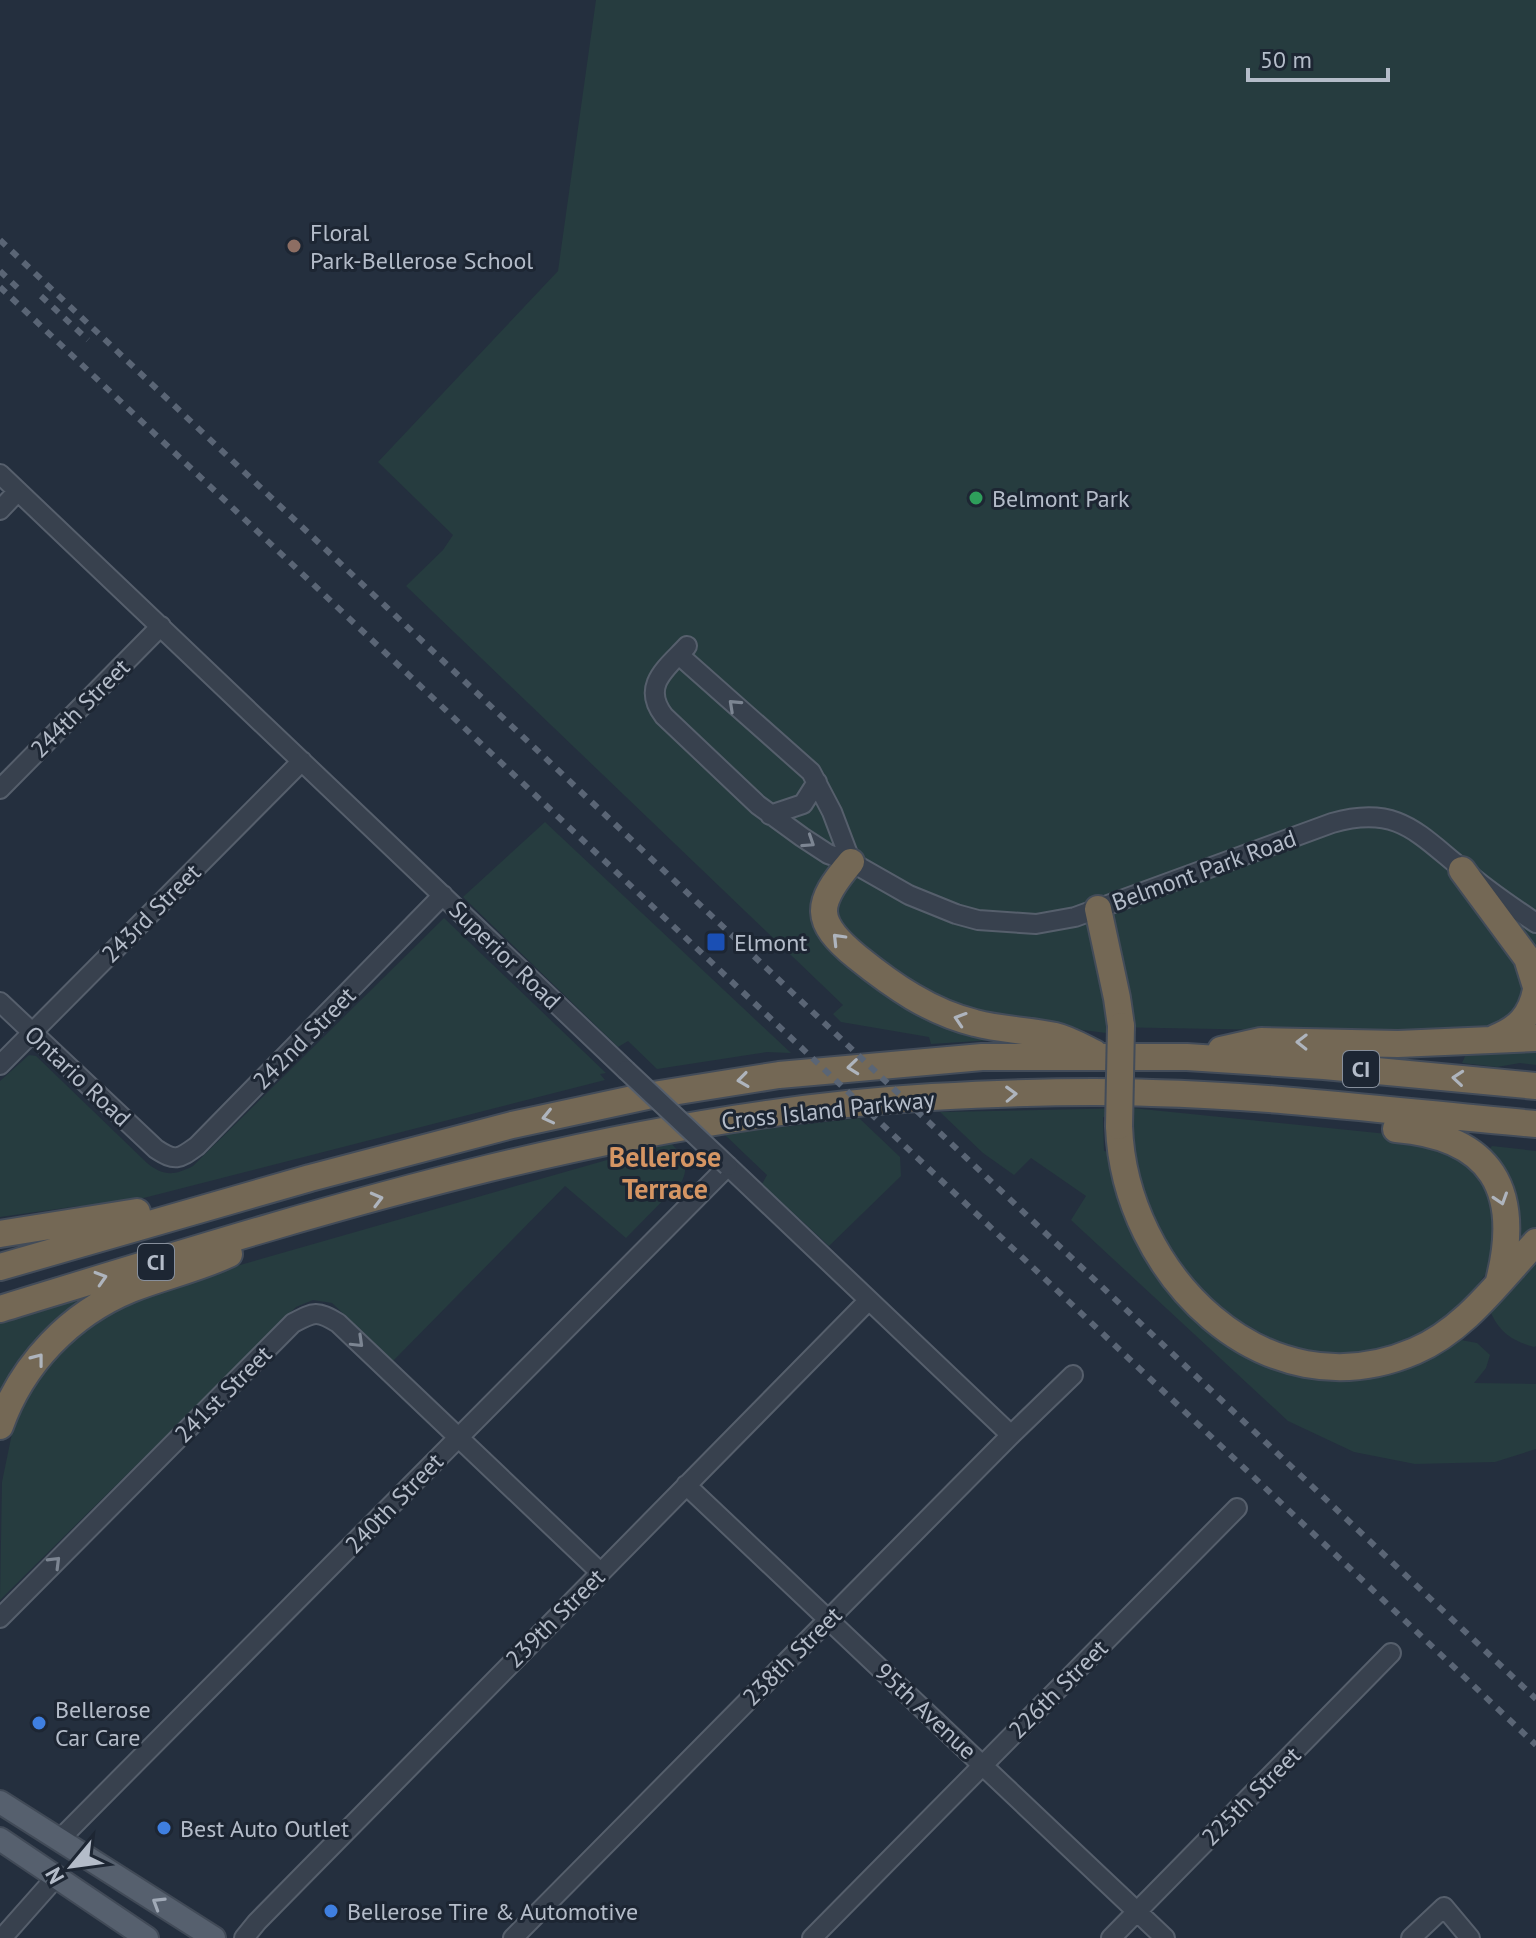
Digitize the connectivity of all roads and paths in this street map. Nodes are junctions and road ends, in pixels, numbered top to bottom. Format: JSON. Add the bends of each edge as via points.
{"nodes":[{"id":1,"x":0,"y":474,"type":"edge"},
{"id":2,"x":18,"y":491,"type":"junction"},
{"id":3,"x":0,"y":510,"type":"edge"},
{"id":4,"x":161,"y":626,"type":"junction"},
{"id":5,"x":302,"y":761,"type":"junction"},
{"id":6,"x":817,"y":782,"type":"junction"},
{"id":7,"x":0,"y":789,"type":"edge"},
{"id":8,"x":770,"y":815,"type":"junction"},
{"id":9,"x":851,"y":862,"type":"junction"},
{"id":10,"x":1462,"y":870,"type":"junction"},
{"id":11,"x":443,"y":895,"type":"junction"},
{"id":12,"x":1098,"y":909,"type":"junction"},
{"id":13,"x":1536,"y":923,"type":"edge"},
{"id":14,"x":1536,"y":989,"type":"edge"},
{"id":15,"x":0,"y":1002,"type":"edge"},
{"id":16,"x":33,"y":1033,"type":"junction"},
{"id":17,"x":1536,"y":1038,"type":"edge"},
{"id":18,"x":1491,"y":1040,"type":"junction"},
{"id":19,"x":1187,"y":1057,"type":"junction"},
{"id":20,"x":1105,"y":1058,"type":"junction"},
{"id":21,"x":0,"y":1065,"type":"edge"},
{"id":22,"x":1536,"y":1086,"type":"edge"},
{"id":23,"x":1337,"y":1107,"type":"junction"},
{"id":24,"x":1536,"y":1124,"type":"edge"},
{"id":25,"x":156,"y":1149,"type":"joint"},
{"id":26,"x":728,"y":1166,"type":"junction"},
{"id":27,"x":248,"y":1196,"type":"junction"},
{"id":28,"x":312,"y":1216,"type":"junction"},
{"id":29,"x":0,"y":1234,"type":"edge"},
{"id":30,"x":1536,"y":1242,"type":"edge"},
{"id":31,"x":0,"y":1267,"type":"edge"},
{"id":32,"x":1498,"y":1282,"type":"junction"},
{"id":33,"x":869,"y":1300,"type":"junction"},
{"id":34,"x":0,"y":1309,"type":"edge"},
{"id":35,"x":1073,"y":1375,"type":"dead end"},
{"id":36,"x":0,"y":1426,"type":"edge"},
{"id":37,"x":1011,"y":1435,"type":"junction"},
{"id":38,"x":458,"y":1437,"type":"junction"},
{"id":39,"x":686,"y":1485,"type":"junction"},
{"id":40,"x":1237,"y":1508,"type":"dead end"},
{"id":41,"x":600,"y":1572,"type":"junction"},
{"id":42,"x":0,"y":1618,"type":"edge"},
{"id":43,"x":828,"y":1619,"type":"junction"},
{"id":44,"x":1391,"y":1653,"type":"dead end"},
{"id":45,"x":983,"y":1765,"type":"junction"},
{"id":46,"x":0,"y":1802,"type":"edge"},
{"id":47,"x":0,"y":1839,"type":"edge"},
{"id":48,"x":59,"y":1840,"type":"junction"},
{"id":49,"x":57,"y":1876,"type":"junction"},
{"id":50,"x":1138,"y":1911,"type":"junction"},
{"id":51,"x":2,"y":1938,"type":"edge"},
{"id":52,"x":147,"y":1938,"type":"edge"},
{"id":53,"x":214,"y":1938,"type":"edge"},
{"id":54,"x":244,"y":1938,"type":"edge"},
{"id":55,"x":513,"y":1938,"type":"edge"},
{"id":56,"x":812,"y":1938,"type":"edge"},
{"id":57,"x":1111,"y":1938,"type":"edge"},
{"id":58,"x":1165,"y":1938,"type":"edge"},
{"id":59,"x":1411,"y":1938,"type":"edge"},
{"id":60,"x":1470,"y":1938,"type":"edge"}],
"edges":[{"from":1,"to":2,"type":"street","name":"Superior Road"},
{"from":2,"to":3,"type":"street"},
{"from":2,"to":4,"type":"street","name":"Superior Road"},
{"from":4,"to":5,"type":"street","name":"Superior Road"},
{"from":4,"to":7,"type":"street","name":"244th Street"},
{"from":5,"to":11,"type":"street","name":"Superior Road"},
{"from":5,"to":16,"type":"street","name":"243rd Street"},
{"from":6,"to":8,"type":"street","via":[[803,804]]},
{"from":6,"to":8,"type":"street","name":"Belmont Park Road","one_way":true,"via":[[683,650],[656,684],[659,709]]},
{"from":6,"to":9,"type":"street","name":"Belmont Park Road"},
{"from":8,"to":9,"type":"street","name":"Belmont Park Road","one_way":true,"via":[[828,854]]},
{"from":9,"to":12,"type":"street","name":"Belmont Park Road","via":[[932,906],[978,920],[1036,924]]},
{"from":20,"to":9,"type":"highway","one_way":true,"via":[[1057,1036],[947,1014],[874,971],[839,941],[822,914],[827,894]]},
{"from":10,"to":12,"type":"street","name":"Belmont Park Road","via":[[1409,826],[1355,818]]},
{"from":10,"to":13,"type":"street","name":"Belmont Park Road"},
{"from":10,"to":14,"type":"highway","via":[[1527,958]]},
{"from":11,"to":25,"type":"street","name":"242nd Street","via":[[197,1146],[174,1159]]},
{"from":11,"to":26,"type":"street","name":"Superior Road","bridge":true},
{"from":12,"to":32,"type":"highway","bridge":true,"via":[[1121,1026],[1119,1126],[1128,1188],[1156,1253],[1203,1310],[1281,1358],[1324,1366],[1364,1365],[1427,1345],[1461,1323]]},
{"from":14,"to":18,"type":"highway","via":[[1531,1010],[1518,1027]]},
{"from":15,"to":16,"type":"street","name":"Ontario Road"},
{"from":16,"to":21,"type":"street","name":"243rd Street"},
{"from":16,"to":25,"type":"street","name":"Ontario Road"},
{"from":17,"to":18,"type":"highway"},
{"from":18,"to":19,"type":"highway","one_way":true,"via":[[1261,1041]]},
{"from":19,"to":20,"type":"highway","name":"Cross Island Parkway","number":"CI"},
{"from":22,"to":19,"type":"highway","name":"Cross Island Parkway","number":"CI","one_way":true},
{"from":20,"to":27,"type":"highway","name":"Cross Island Parkway","number":"CI","one_way":true,"via":[[928,1060],[713,1084],[512,1125]]},
{"from":23,"to":24,"type":"highway","name":"Cross Island Parkway","number":"CI"},
{"from":28,"to":23,"type":"highway","name":"Cross Island Parkway","number":"CI","one_way":true,"via":[[604,1143],[843,1105],[1151,1092]]},
{"from":23,"to":32,"type":"highway","one_way":true,"via":[[1394,1129],[1454,1140],[1482,1160],[1506,1213],[1507,1245]]},
{"from":26,"to":33,"type":"street","name":"Superior Road"},
{"from":26,"to":38,"type":"street","name":"240th Street"},
{"from":27,"to":29,"type":"highway"},
{"from":27,"to":31,"type":"highway","name":"Cross Island Parkway","number":"CI"},
{"from":34,"to":28,"type":"highway","name":"Cross Island Parkway","number":"CI","one_way":true},
{"from":36,"to":28,"type":"highway","one_way":true,"via":[[40,1354],[90,1310],[129,1289],[197,1269]]},
{"from":30,"to":32,"type":"highway"},
{"from":33,"to":37,"type":"street","name":"Superior Road"},
{"from":33,"to":39,"type":"street","name":"239th Street"},
{"from":35,"to":37,"type":"street","name":"238th Street"},
{"from":37,"to":43,"type":"street","name":"238th Street"},
{"from":38,"to":41,"type":"street"},
{"from":42,"to":38,"type":"street","name":"241st Street","one_way":true,"via":[[293,1323],[312,1313],[338,1323]]},
{"from":38,"to":48,"type":"street","name":"240th Street"},
{"from":39,"to":41,"type":"street","name":"239th Street"},
{"from":39,"to":43,"type":"street","name":"95th Avenue"},
{"from":40,"to":45,"type":"street","name":"226th Street"},
{"from":41,"to":54,"type":"street","name":"239th Street"},
{"from":43,"to":45,"type":"street","name":"95th Avenue"},
{"from":43,"to":55,"type":"street","name":"238th Street"},
{"from":44,"to":50,"type":"street","name":"225th Street"},
{"from":45,"to":50,"type":"street","name":"95th Avenue"},
{"from":45,"to":56,"type":"street","name":"226th Street"},
{"from":46,"to":48,"type":"main road"},
{"from":47,"to":49,"type":"main road"},
{"from":53,"to":48,"type":"main road","one_way":true},
{"from":49,"to":51,"type":"street"},
{"from":49,"to":52,"type":"main road"},
{"from":50,"to":57,"type":"street","name":"225th Street"},
{"from":50,"to":58,"type":"street","name":"95th Avenue"},
{"from":59,"to":60,"type":"street","via":[[1444,1907]]}]}
